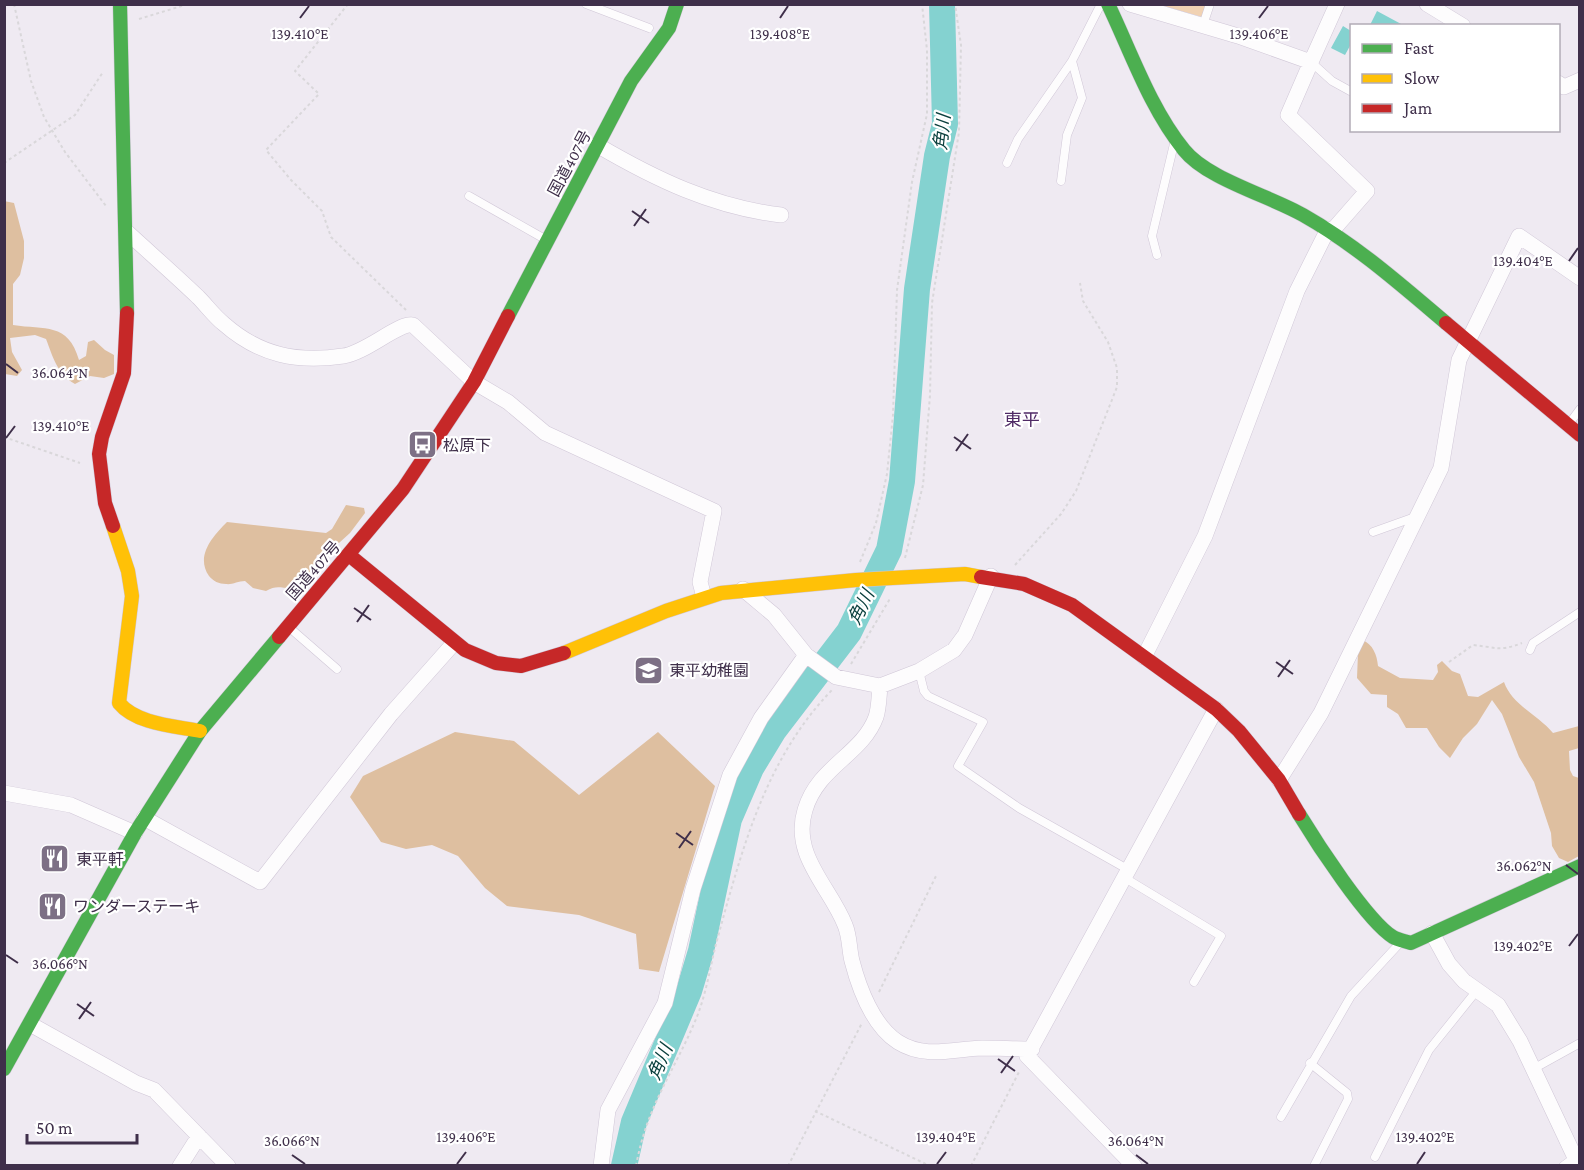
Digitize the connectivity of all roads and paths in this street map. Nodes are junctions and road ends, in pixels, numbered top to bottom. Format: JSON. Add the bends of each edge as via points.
{"nodes":[{"id":1,"x":14,"y":4,"type":"edge"},
{"id":2,"x":120,"y":4,"type":"edge"},
{"id":3,"x":188,"y":4,"type":"edge"},
{"id":4,"x":348,"y":4,"type":"edge"},
{"id":5,"x":586,"y":4,"type":"edge"},
{"id":6,"x":677,"y":4,"type":"edge"},
{"id":7,"x":922,"y":4,"type":"edge"},
{"id":8,"x":955,"y":4,"type":"edge"},
{"id":9,"x":1101,"y":4,"type":"edge"},
{"id":10,"x":1108,"y":4,"type":"edge"},
{"id":11,"x":1130,"y":4,"type":"edge"},
{"id":12,"x":1210,"y":4,"type":"edge"},
{"id":13,"x":1337,"y":4,"type":"edge"},
{"id":14,"x":1430,"y":5,"type":"edge"},
{"id":15,"x":693,"y":10,"type":"dead end"},
{"id":16,"x":655,"y":12,"type":"dead end"},
{"id":17,"x":122,"y":24,"type":"junction"},
{"id":18,"x":1460,"y":24,"type":"edge"},
{"id":19,"x":1203,"y":25,"type":"junction"},
{"id":20,"x":649,"y":28,"type":"junction"},
{"id":21,"x":669,"y":28,"type":"junction"},
{"id":22,"x":1072,"y":61,"type":"junction"},
{"id":23,"x":1311,"y":62,"type":"junction"},
{"id":24,"x":108,"y":65,"type":"dead end"},
{"id":25,"x":1580,"y":80,"type":"edge"},
{"id":26,"x":631,"y":81,"type":"junction"},
{"id":27,"x":1560,"y":84,"type":"edge"},
{"id":28,"x":1350,"y":91,"type":"edge"},
{"id":29,"x":52,"y":133,"type":"junction"},
{"id":30,"x":1175,"y":139,"type":"junction"},
{"id":31,"x":597,"y":145,"type":"junction"},
{"id":32,"x":4,"y":163,"type":"edge"},
{"id":33,"x":1007,"y":163,"type":"dead end"},
{"id":34,"x":1062,"y":181,"type":"dead end"},
{"id":35,"x":469,"y":196,"type":"dead end"},
{"id":36,"x":125,"y":213,"type":"junction"},
{"id":37,"x":781,"y":215,"type":"dead end"},
{"id":38,"x":1330,"y":230,"type":"junction"},
{"id":39,"x":127,"y":232,"type":"junction"},
{"id":40,"x":548,"y":240,"type":"junction"},
{"id":41,"x":1157,"y":255,"type":"dead end"},
{"id":42,"x":1580,"y":278,"type":"edge"},
{"id":43,"x":1080,"y":283,"type":"dead end"},
{"id":44,"x":418,"y":327,"type":"junction"},
{"id":45,"x":1468,"y":339,"type":"junction"},
{"id":46,"x":474,"y":382,"type":"junction"},
{"id":47,"x":1580,"y":409,"type":"edge"},
{"id":48,"x":1568,"y":425,"type":"junction"},
{"id":49,"x":1580,"y":435,"type":"edge"},
{"id":50,"x":4,"y":437,"type":"edge"},
{"id":51,"x":100,"y":471,"type":"junction"},
{"id":52,"x":1420,"y":516,"type":"junction"},
{"id":53,"x":1373,"y":532,"type":"dead end"},
{"id":54,"x":349,"y":555,"type":"junction"},
{"id":55,"x":991,"y":576,"type":"junction"},
{"id":56,"x":897,"y":578,"type":"junction"},
{"id":57,"x":853,"y":580,"type":"junction"},
{"id":58,"x":1008,"y":580,"type":"junction"},
{"id":59,"x":743,"y":589,"type":"junction"},
{"id":60,"x":704,"y":597,"type":"junction"},
{"id":61,"x":1580,"y":612,"type":"edge"},
{"id":62,"x":287,"y":626,"type":"junction"},
{"id":63,"x":454,"y":643,"type":"junction"},
{"id":64,"x":1532,"y":647,"type":"joint"},
{"id":65,"x":807,"y":656,"type":"junction"},
{"id":66,"x":1144,"y":657,"type":"junction"},
{"id":67,"x":1449,"y":662,"type":"dead end"},
{"id":68,"x":337,"y":669,"type":"dead end"},
{"id":69,"x":919,"y":671,"type":"junction"},
{"id":70,"x":839,"y":678,"type":"junction"},
{"id":71,"x":880,"y":686,"type":"junction"},
{"id":72,"x":1216,"y":709,"type":"junction"},
{"id":73,"x":200,"y":731,"type":"junction"},
{"id":74,"x":1279,"y":780,"type":"junction"},
{"id":75,"x":4,"y":793,"type":"edge"},
{"id":76,"x":144,"y":818,"type":"junction"},
{"id":77,"x":135,"y":833,"type":"junction"},
{"id":78,"x":1580,"y":866,"type":"edge"},
{"id":79,"x":1127,"y":874,"type":"junction"},
{"id":80,"x":1432,"y":933,"type":"junction"},
{"id":81,"x":1402,"y":941,"type":"junction"},
{"id":82,"x":1194,"y":982,"type":"dead end"},
{"id":83,"x":1478,"y":989,"type":"junction"},
{"id":84,"x":30,"y":1024,"type":"junction"},
{"id":85,"x":1580,"y":1042,"type":"edge"},
{"id":86,"x":1029,"y":1053,"type":"junction"},
{"id":87,"x":1310,"y":1063,"type":"junction"},
{"id":88,"x":4,"y":1069,"type":"edge"},
{"id":89,"x":1533,"y":1069,"type":"junction"},
{"id":90,"x":1281,"y":1117,"type":"dead end"},
{"id":91,"x":199,"y":1136,"type":"junction"},
{"id":92,"x":1375,"y":1157,"type":"dead end"},
{"id":93,"x":1572,"y":1163,"type":"edge"},
{"id":94,"x":180,"y":1166,"type":"edge"},
{"id":95,"x":228,"y":1166,"type":"edge"},
{"id":96,"x":601,"y":1166,"type":"edge"},
{"id":97,"x":636,"y":1166,"type":"edge"},
{"id":98,"x":788,"y":1166,"type":"edge"},
{"id":99,"x":930,"y":1166,"type":"edge"},
{"id":100,"x":971,"y":1166,"type":"edge"},
{"id":101,"x":1134,"y":1166,"type":"edge"},
{"id":102,"x":1314,"y":1166,"type":"edge"}],
"edges":[{"from":1,"to":29,"type":"path","via":[[31,81]]},
{"from":2,"to":17,"type":"main road"},
{"from":3,"to":17,"type":"path"},
{"from":4,"to":44,"type":"path","via":[[295,70],[319,94],[266,150],[322,212],[331,237],[406,310]]},
{"from":5,"to":20,"type":"lane"},
{"from":6,"to":21,"type":"main road"},
{"from":7,"to":57,"type":"path","via":[[927,114],[912,182],[897,290],[887,474],[876,523]]},
{"from":8,"to":56,"type":"path","via":[[961,45],[959,132],[932,303],[930,395],[922,485]]},
{"from":9,"to":22,"type":"lane"},
{"from":10,"to":30,"type":"main road"},
{"from":11,"to":19,"type":"street"},
{"from":12,"to":19,"type":"lane"},
{"from":13,"to":23,"type":"street"},
{"from":14,"to":18,"type":"street"},
{"from":15,"to":21,"type":"main road"},
{"from":16,"to":20,"type":"main road"},
{"from":17,"to":36,"type":"main road"},
{"from":19,"to":23,"type":"street"},
{"from":20,"to":26,"type":"main road"},
{"from":21,"to":26,"type":"main road"},
{"from":22,"to":33,"type":"lane","via":[[1018,139]]},
{"from":22,"to":34,"type":"lane","via":[[1082,98],[1067,135]]},
{"from":23,"to":28,"type":"lane"},
{"from":23,"to":38,"type":"street","via":[[1288,115],[1367,191]]},
{"from":24,"to":29,"type":"path","via":[[75,115]]},
{"from":25,"to":27,"type":"street","via":[[1564,87]]},
{"from":26,"to":31,"type":"main road","name":"国道407号"},
{"from":29,"to":32,"type":"path"},
{"from":29,"to":36,"type":"path","via":[[101,202]]},
{"from":30,"to":38,"type":"main road","via":[[1193,159],[1215,174]]},
{"from":30,"to":41,"type":"lane","via":[[1152,236]]},
{"from":31,"to":37,"type":"street","via":[[648,175],[704,197],[747,211]]},
{"from":31,"to":40,"type":"main road","name":"国道407号"},
{"from":35,"to":40,"type":"lane"},
{"from":36,"to":39,"type":"main road"},
{"from":38,"to":45,"type":"main road","via":[[1383,268]]},
{"from":38,"to":66,"type":"street","via":[[1297,291],[1205,536]]},
{"from":39,"to":44,"type":"street","via":[[224,325],[272,354],[285,358],[344,356],[368,348],[401,326]]},
{"from":39,"to":51,"type":"main road","via":[[124,374],[102,436]]},
{"from":40,"to":46,"type":"main road","name":"国道407号"},
{"from":42,"to":45,"type":"street","via":[[1519,236]]},
{"from":43,"to":58,"type":"path","via":[[1083,301],[1108,342],[1117,368],[1117,387],[1076,491],[1061,514],[1017,561]]},
{"from":44,"to":46,"type":"street"},
{"from":45,"to":48,"type":"main road"},
{"from":45,"to":52,"type":"street","via":[[1459,360],[1442,468]]},
{"from":46,"to":54,"type":"main road","name":"国道407号","via":[[403,489]]},
{"from":46,"to":60,"type":"street","via":[[565,444],[593,453],[714,511],[700,582]]},
{"from":47,"to":48,"type":"lane"},
{"from":48,"to":49,"type":"main road"},
{"from":50,"to":51,"type":"path"},
{"from":51,"to":73,"type":"main road","via":[[105,503],[128,571],[132,596],[119,704],[126,712],[155,722]]},
{"from":52,"to":53,"type":"lane"},
{"from":52,"to":74,"type":"street","via":[[1321,713]]},
{"from":54,"to":62,"type":"main road","name":"国道407号"},
{"from":54,"to":63,"type":"main road"},
{"from":55,"to":56,"type":"main road"},
{"from":55,"to":58,"type":"main road"},
{"from":55,"to":69,"type":"street","via":[[961,643]]},
{"from":56,"to":57,"type":"main road"},
{"from":56,"to":70,"type":"path","via":[[879,621]]},
{"from":57,"to":59,"type":"main road"},
{"from":58,"to":66,"type":"main road","via":[[1062,599]]},
{"from":59,"to":60,"type":"main road"},
{"from":59,"to":65,"type":"street","via":[[774,615]]},
{"from":60,"to":63,"type":"main road","via":[[555,657],[528,664],[496,663]]},
{"from":61,"to":64,"type":"lane"},
{"from":62,"to":68,"type":"lane"},
{"from":62,"to":73,"type":"main road","name":"国道407号"},
{"from":63,"to":76,"type":"street","via":[[391,714],[260,882]]},
{"from":64,"to":67,"type":"path","via":[[1524,642],[1506,650],[1473,645]]},
{"from":65,"to":70,"type":"street"},
{"from":65,"to":96,"type":"street","via":[[762,718],[730,775],[693,889],[664,1003],[608,1110]]},
{"from":66,"to":72,"type":"main road"},
{"from":69,"to":71,"type":"street"},
{"from":69,"to":79,"type":"lane","via":[[928,696],[983,722],[958,766]]},
{"from":70,"to":71,"type":"street"},
{"from":70,"to":97,"type":"path","via":[[799,729],[771,778],[744,841],[697,1017],[649,1113]]},
{"from":71,"to":86,"type":"street","via":[[876,717],[866,735],[814,787],[804,810],[801,832],[805,851],[823,888],[838,906],[870,1009],[884,1031],[913,1050],[943,1054],[979,1048]]},
{"from":72,"to":74,"type":"main road","via":[[1239,730]]},
{"from":72,"to":79,"type":"street"},
{"from":73,"to":76,"type":"main road","name":"国道407号"},
{"from":74,"to":81,"type":"main road","via":[[1319,847],[1380,926]]},
{"from":75,"to":77,"type":"street","via":[[71,805]]},
{"from":76,"to":77,"type":"main road","name":"国道407号"},
{"from":77,"to":84,"type":"main road","name":"国道407号"},
{"from":78,"to":80,"type":"main road"},
{"from":79,"to":82,"type":"lane","via":[[1221,936]]},
{"from":79,"to":86,"type":"street"},
{"from":80,"to":81,"type":"main road","via":[[1411,942]]},
{"from":80,"to":83,"type":"street","via":[[1449,964],[1464,981]]},
{"from":81,"to":87,"type":"lane","via":[[1351,996]]},
{"from":83,"to":89,"type":"street","via":[[1498,1005]]},
{"from":83,"to":92,"type":"lane","via":[[1429,1050]]},
{"from":84,"to":88,"type":"main road","name":"国道407号"},
{"from":84,"to":91,"type":"street","via":[[154,1090]]},
{"from":85,"to":89,"type":"lane"},
{"from":86,"to":100,"type":"path"},
{"from":86,"to":101,"type":"street"},
{"from":87,"to":90,"type":"lane"},
{"from":87,"to":102,"type":"lane","via":[[1347,1093],[1348,1099]]},
{"from":89,"to":93,"type":"street"},
{"from":91,"to":94,"type":"street"},
{"from":91,"to":95,"type":"street"},
{"from":98,"to":99,"type":"path","via":[[815,1111]]}]}
